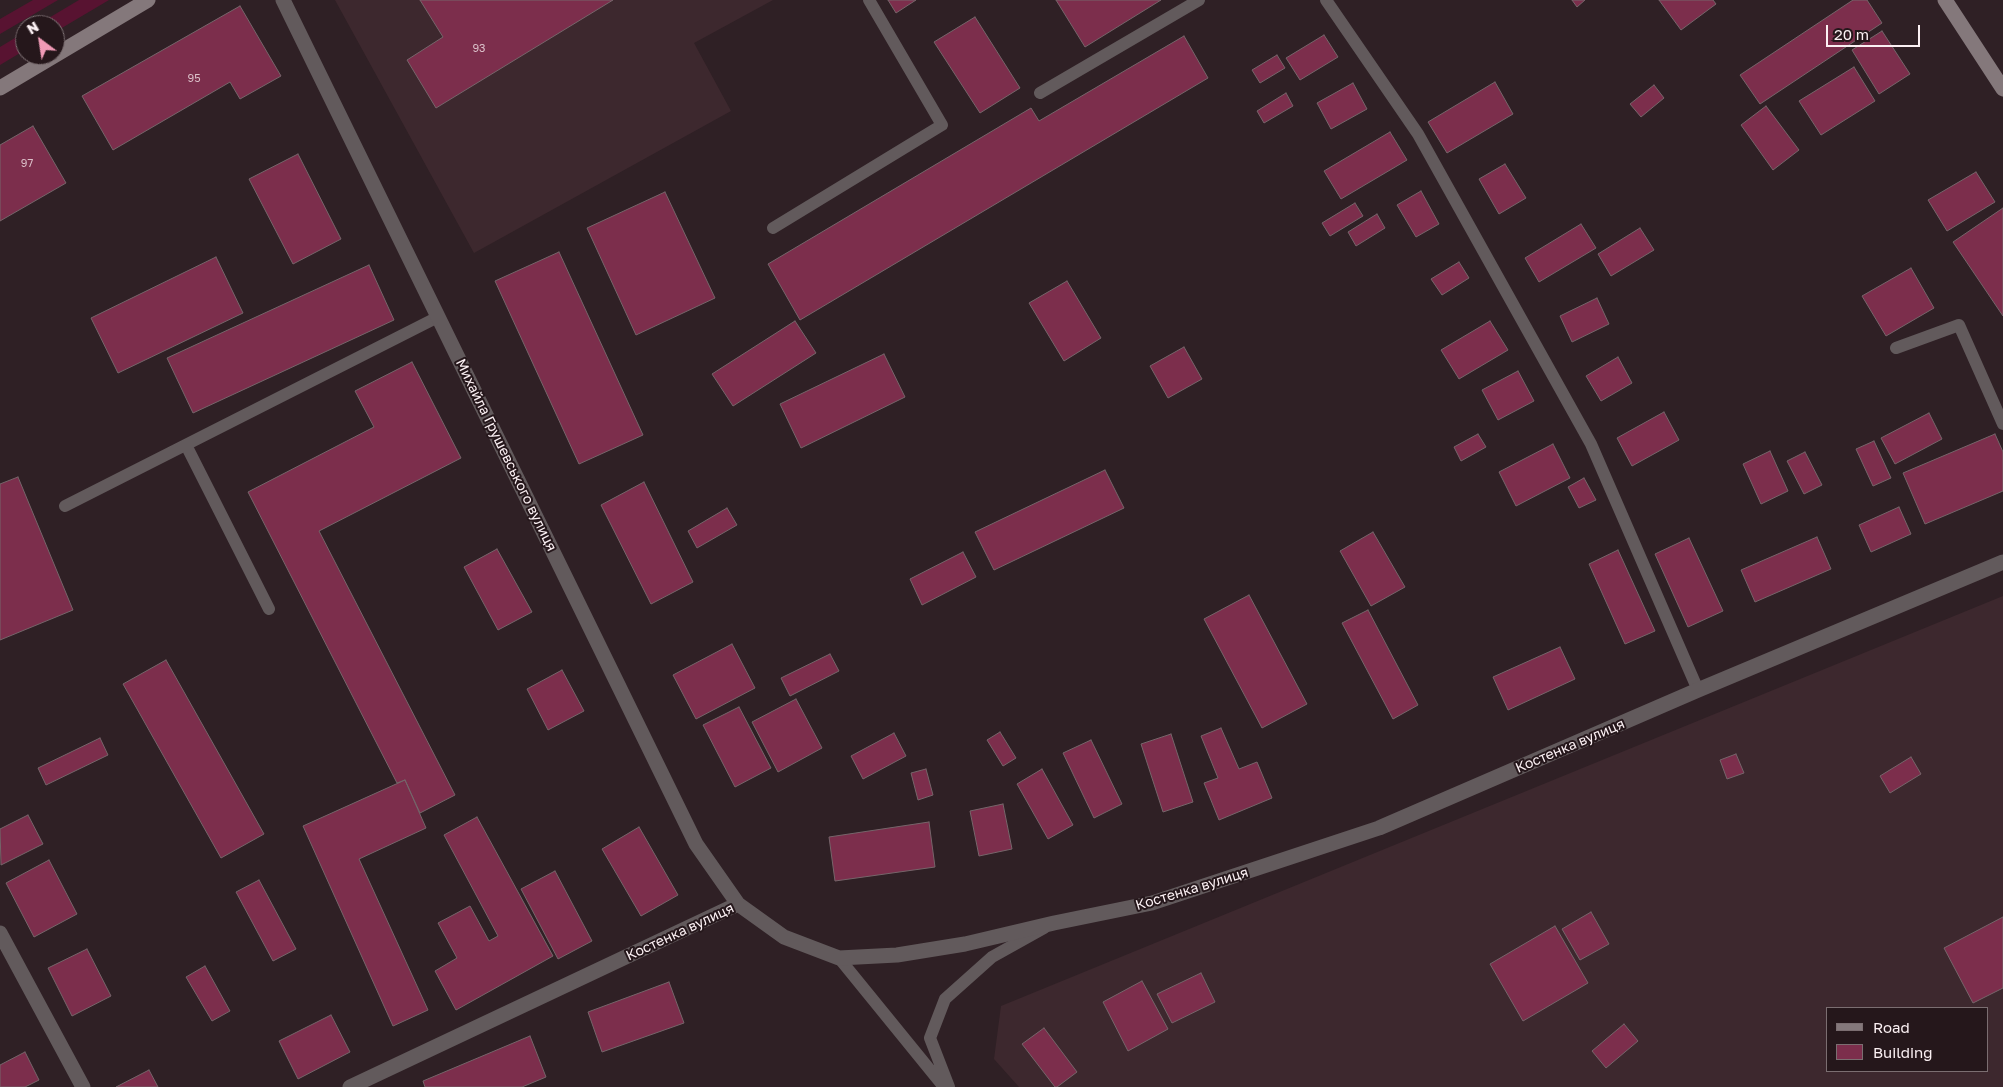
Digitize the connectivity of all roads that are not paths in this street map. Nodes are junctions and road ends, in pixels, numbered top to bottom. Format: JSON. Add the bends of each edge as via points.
{"nodes":[{"id":1,"x":148,"y":0,"type":"edge"},
{"id":2,"x":283,"y":0,"type":"edge"},
{"id":3,"x":869,"y":0,"type":"edge"},
{"id":4,"x":1199,"y":0,"type":"edge"},
{"id":5,"x":1326,"y":0,"type":"edge"},
{"id":6,"x":1945,"y":0,"type":"edge"},
{"id":7,"x":0,"y":88,"type":"edge"},
{"id":8,"x":2003,"y":89,"type":"edge"},
{"id":9,"x":1040,"y":93,"type":"dead end"},
{"id":10,"x":773,"y":228,"type":"dead end"},
{"id":11,"x":438,"y":318,"type":"junction"},
{"id":12,"x":1896,"y":348,"type":"dead end"},
{"id":13,"x":2003,"y":424,"type":"edge"},
{"id":14,"x":186,"y":445,"type":"junction"},
{"id":15,"x":65,"y":506,"type":"dead end"},
{"id":16,"x":2003,"y":562,"type":"edge"},
{"id":17,"x":270,"y":610,"type":"dead end"},
{"id":18,"x":1698,"y":690,"type":"junction"},
{"id":19,"x":738,"y":904,"type":"junction"},
{"id":20,"x":1054,"y":923,"type":"junction"},
{"id":21,"x":0,"y":933,"type":"edge"},
{"id":22,"x":839,"y":958,"type":"junction"},
{"id":23,"x":83,"y":1087,"type":"edge"},
{"id":24,"x":350,"y":1087,"type":"edge"},
{"id":25,"x":944,"y":1087,"type":"edge"},
{"id":26,"x":949,"y":1087,"type":"edge"}],
"edges":[{"from":1,"to":7,"type":"street"},
{"from":2,"to":11,"type":"street","name":"Михайла Грушевського вулиця"},
{"from":3,"to":10,"type":"lane","via":[[942,125]]},
{"from":4,"to":9,"type":"lane"},
{"from":5,"to":18,"type":"lane","via":[[1418,134],[1590,444]]},
{"from":6,"to":8,"type":"street"},
{"from":11,"to":14,"type":"lane"},
{"from":11,"to":19,"type":"street","name":"Михайла Грушевського вулиця","via":[[696,844]]},
{"from":12,"to":13,"type":"lane","via":[[1959,325]]},
{"from":14,"to":15,"type":"lane"},
{"from":14,"to":17,"type":"lane"},
{"from":16,"to":18,"type":"street","name":"Костенка вулиця"},
{"from":18,"to":20,"type":"street","name":"Костенка вулиця","via":[[1380,828],[1152,904]]},
{"from":19,"to":22,"type":"street","name":"Костенка вулиця","via":[[784,937]]},
{"from":19,"to":24,"type":"street","name":"Костенка вулиця"},
{"from":20,"to":22,"type":"street","name":"Костенка вулиця","via":[[965,944],[897,955]]},
{"from":20,"to":26,"type":"lane","via":[[992,957],[946,998],[930,1038]]},
{"from":21,"to":23,"type":"street"},
{"from":22,"to":25,"type":"lane"}]}
